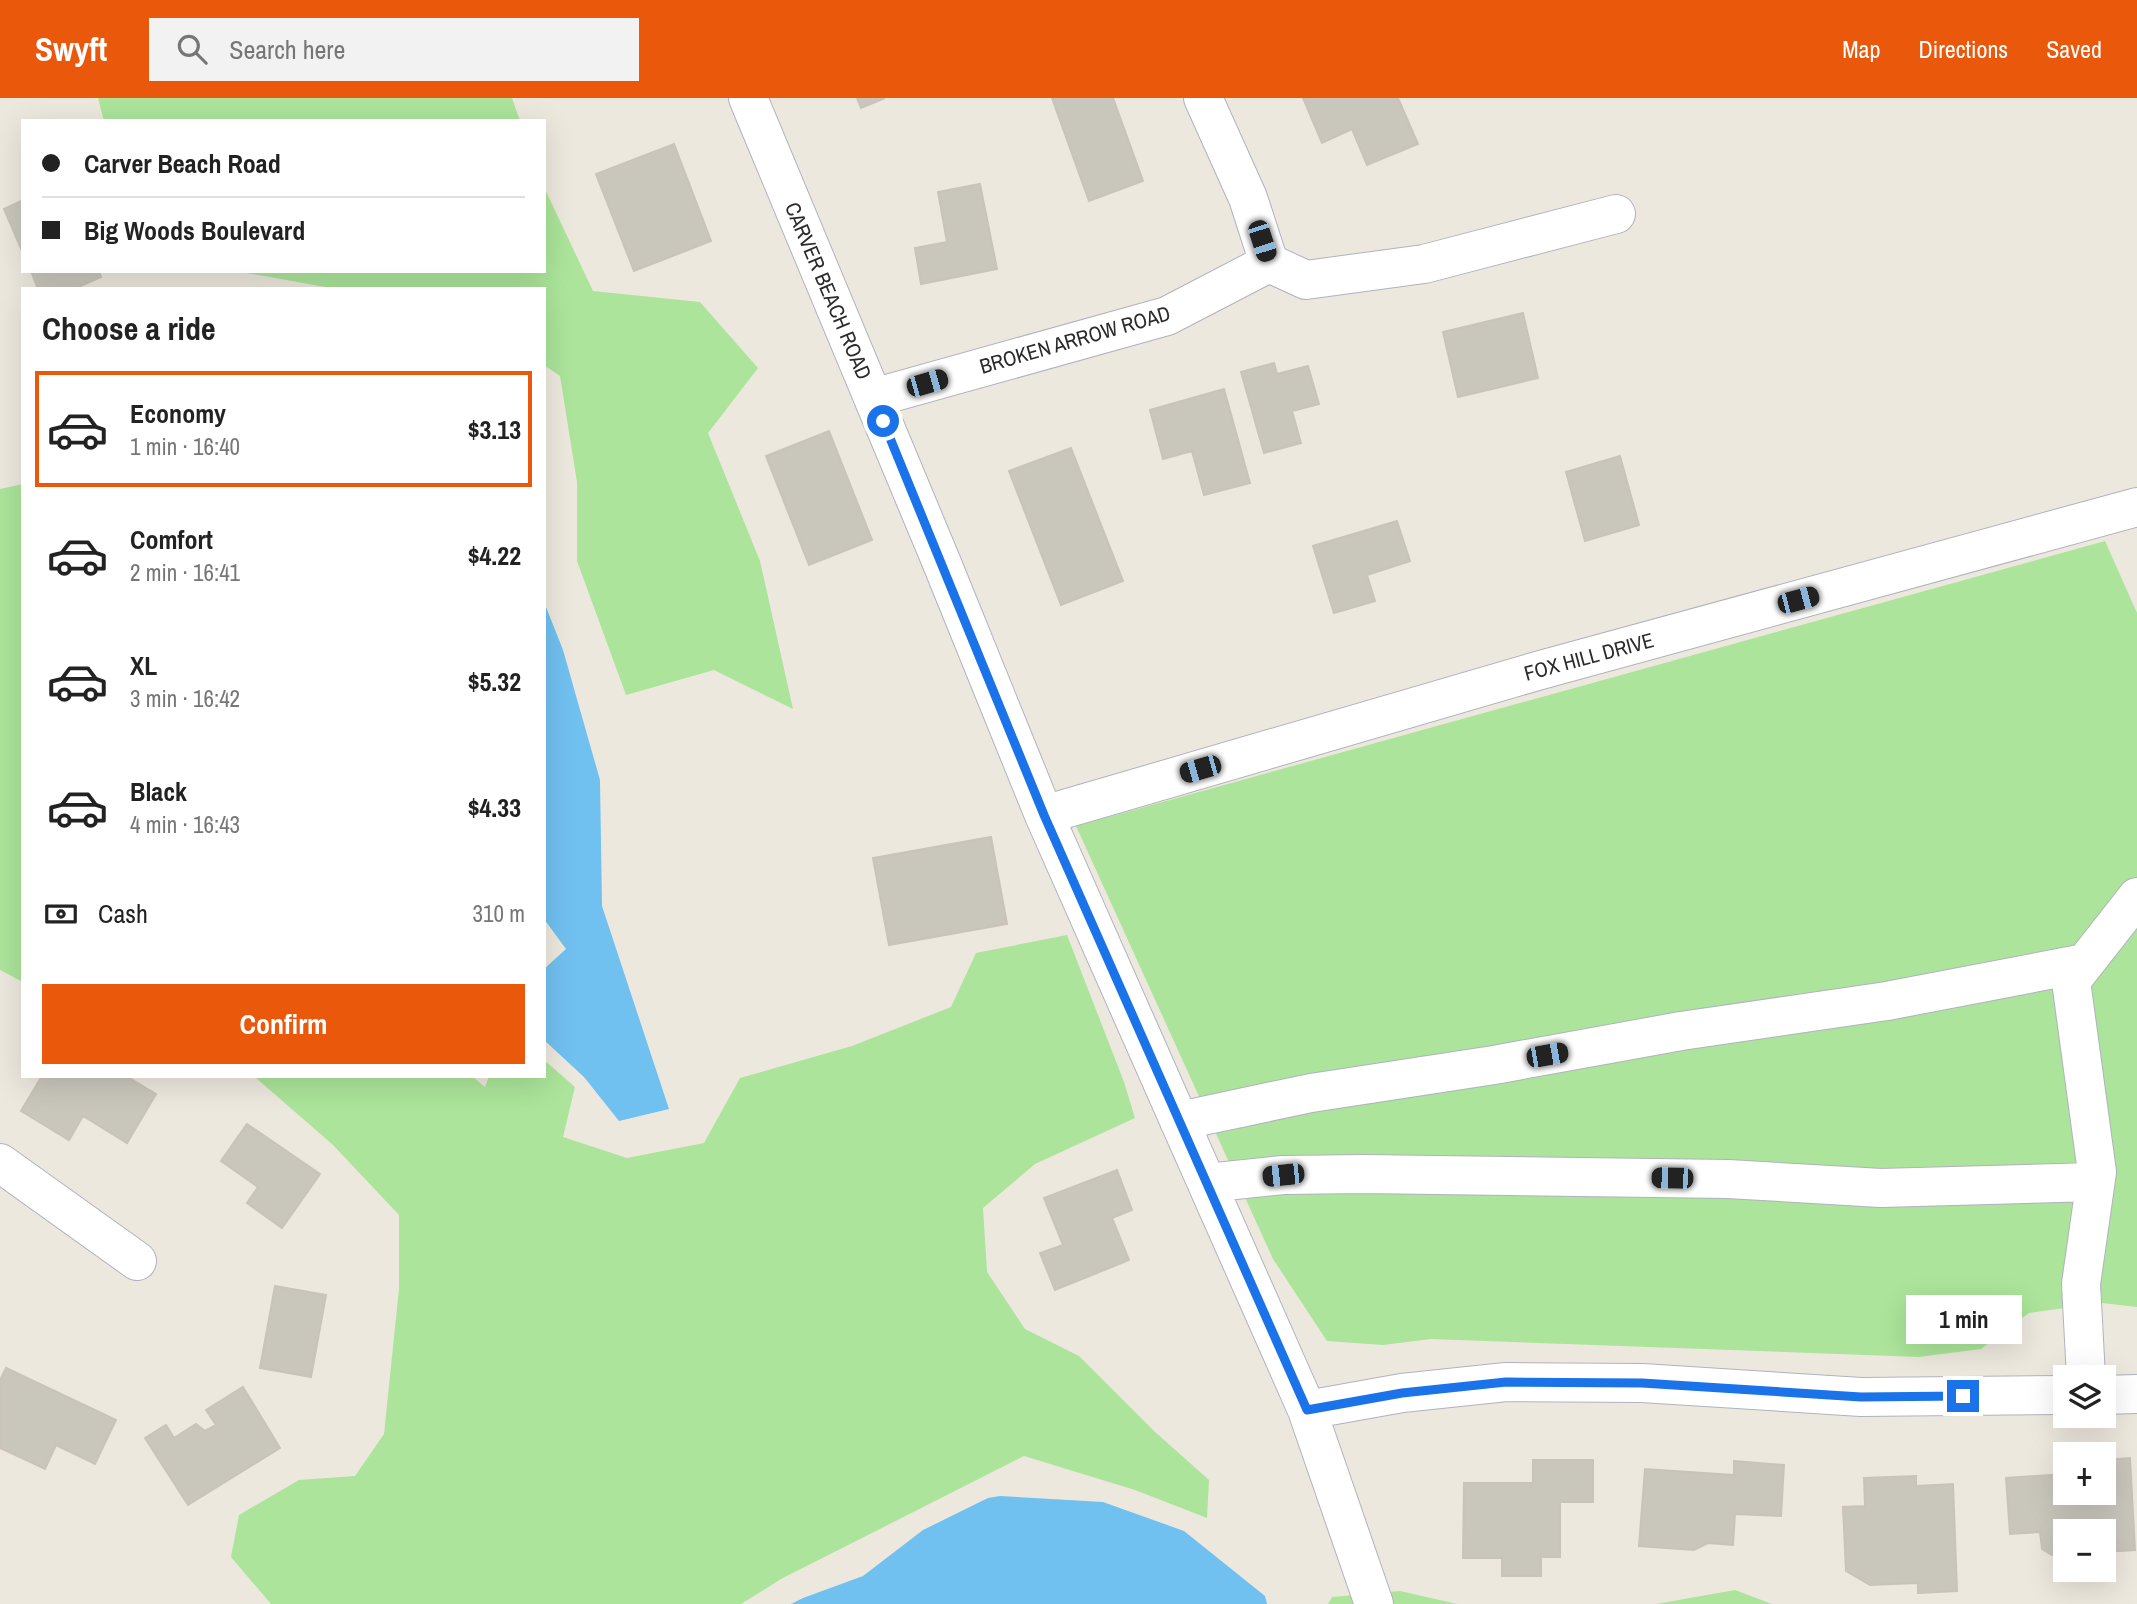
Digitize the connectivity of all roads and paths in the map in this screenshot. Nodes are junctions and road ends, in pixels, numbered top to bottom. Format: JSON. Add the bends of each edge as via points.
{"nodes":[{"id":1,"x":748,"y":98,"type":"edge"},
{"id":2,"x":1203,"y":98,"type":"edge"},
{"id":3,"x":1616,"y":215,"type":"dead end"},
{"id":4,"x":1269,"y":263,"type":"junction"},
{"id":5,"x":873,"y":398,"type":"junction"},
{"id":6,"x":2137,"y":508,"type":"edge"},
{"id":7,"x":1044,"y":815,"type":"junction"},
{"id":8,"x":2137,"y":897,"type":"edge"},
{"id":9,"x":2085,"y":963,"type":"junction"},
{"id":10,"x":1180,"y":1121,"type":"junction"},
{"id":11,"x":0,"y":1163,"type":"edge"},
{"id":12,"x":2095,"y":1182,"type":"junction"},
{"id":13,"x":1207,"y":1183,"type":"junction"},
{"id":14,"x":137,"y":1261,"type":"dead end"},
{"id":15,"x":2085,"y":1365,"type":"edge"},
{"id":16,"x":2137,"y":1394,"type":"edge"},
{"id":17,"x":2053,"y":1395,"type":"edge"},
{"id":18,"x":2116,"y":1395,"type":"edge"},
{"id":19,"x":1307,"y":1410,"type":"junction"},
{"id":20,"x":1374,"y":1604,"type":"edge"}],
"edges":[{"from":1,"to":5,"type":"street","name":"CARVER BEACH ROAD"},
{"from":2,"to":4,"type":"street","via":[[1248,198]]},
{"from":3,"to":4,"type":"street","via":[[1424,264],[1306,280]]},
{"from":4,"to":5,"type":"street","name":"BROKEN ARROW ROAD","via":[[1167,316]]},
{"from":5,"to":7,"type":"street","name":"CARVER BEACH ROAD"},
{"from":6,"to":7,"type":"street","name":"FOX HILL DRIVE","via":[[1537,671]]},
{"from":7,"to":10,"type":"street","name":"CARVER BEACH ROAD"},
{"from":8,"to":9,"type":"street"},
{"from":9,"to":10,"type":"street","via":[[1887,1001],[1311,1093]]},
{"from":9,"to":12,"type":"street","via":[[2071,981]]},
{"from":10,"to":13,"type":"street","name":"CARVER BEACH ROAD"},
{"from":11,"to":14,"type":"street"},
{"from":12,"to":13,"type":"street","via":[[1881,1188],[1728,1179],[1364,1174],[1283,1175]]},
{"from":12,"to":15,"type":"street","via":[[2081,1284]]},
{"from":13,"to":19,"type":"street","name":"CARVER BEACH ROAD"},
{"from":16,"to":18,"type":"street"},
{"from":17,"to":19,"type":"street","via":[[1861,1397],[1642,1383],[1506,1382],[1402,1393]]},
{"from":19,"to":20,"type":"street","name":"CARVER BEACH ROAD"}]}
